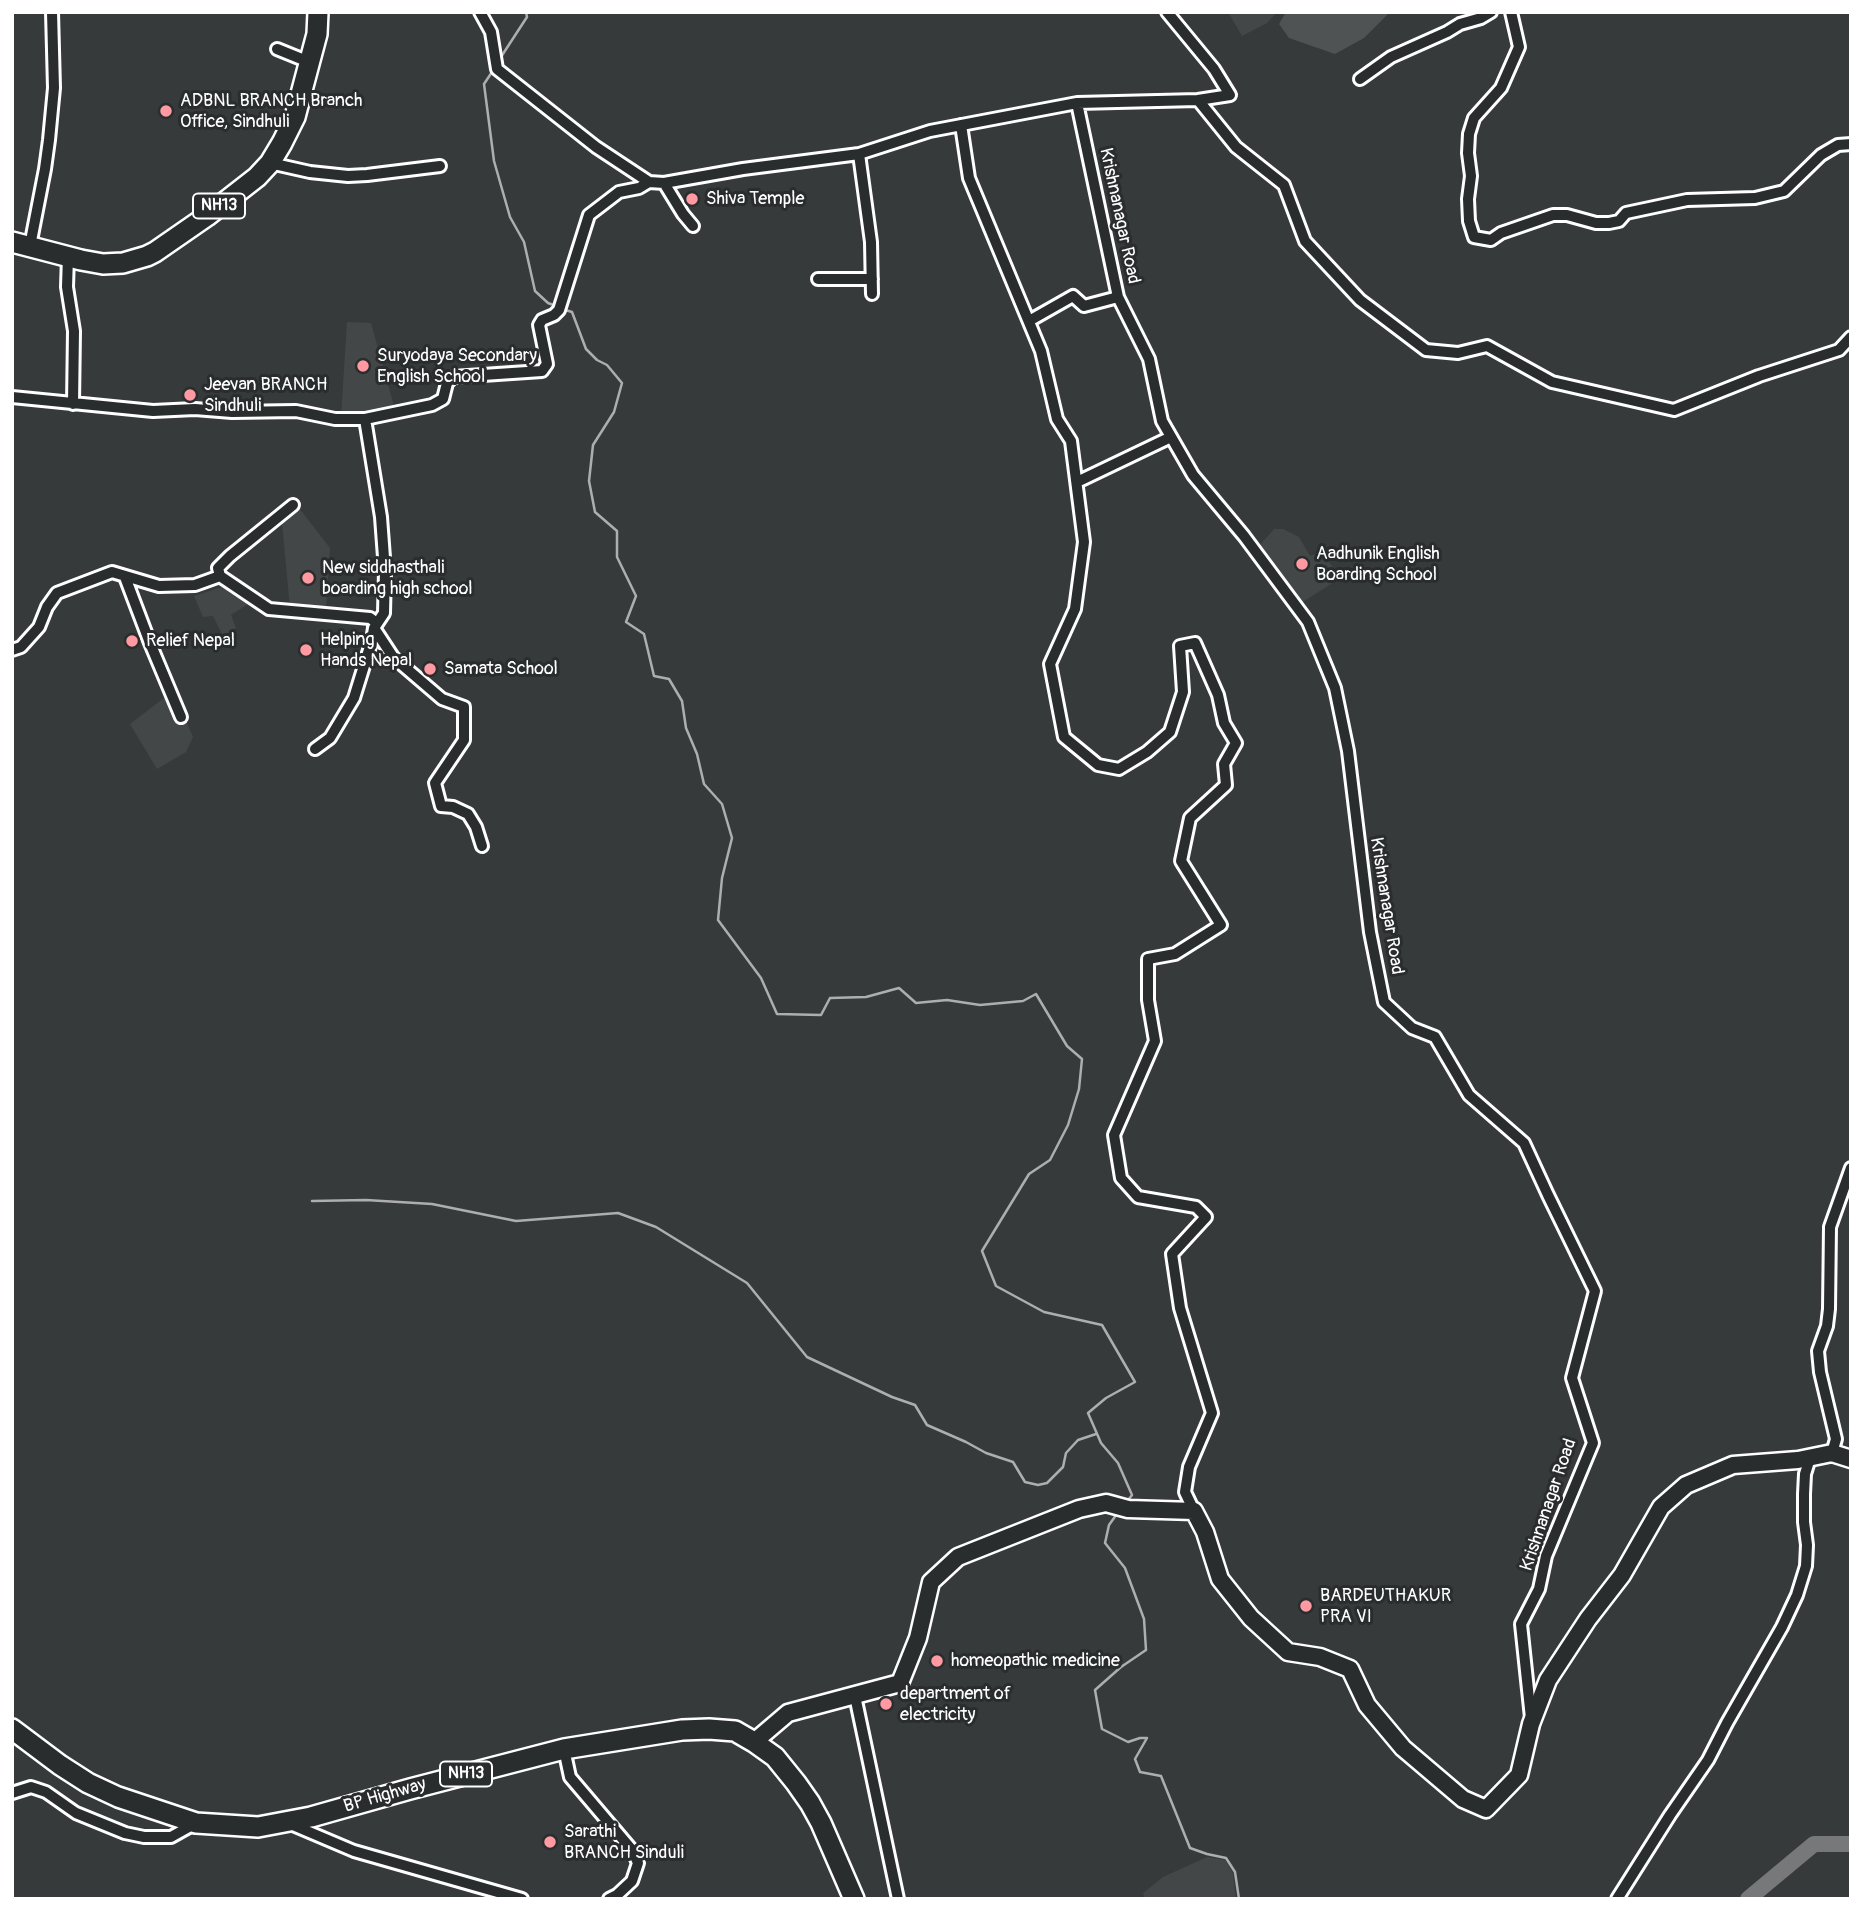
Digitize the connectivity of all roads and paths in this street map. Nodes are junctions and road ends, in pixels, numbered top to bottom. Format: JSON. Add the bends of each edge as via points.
{"nodes":[{"id":1,"x":52,"y":12,"type":"edge"},
{"id":2,"x":318,"y":12,"type":"edge"},
{"id":3,"x":480,"y":12,"type":"edge"},
{"id":4,"x":1167,"y":12,"type":"edge"},
{"id":5,"x":1492,"y":12,"type":"edge"},
{"id":6,"x":1511,"y":12,"type":"edge"},
{"id":7,"x":277,"y":49,"type":"dead end"},
{"id":8,"x":309,"y":62,"type":"junction"},
{"id":9,"x":1360,"y":79,"type":"dead end"},
{"id":10,"x":1198,"y":100,"type":"junction"},
{"id":11,"x":1077,"y":103,"type":"junction"},
{"id":12,"x":961,"y":125,"type":"junction"},
{"id":13,"x":1851,"y":144,"type":"edge"},
{"id":14,"x":859,"y":154,"type":"junction"},
{"id":15,"x":270,"y":163,"type":"junction"},
{"id":16,"x":440,"y":166,"type":"dead end"},
{"id":17,"x":649,"y":182,"type":"junction"},
{"id":18,"x":664,"y":183,"type":"junction"},
{"id":19,"x":694,"y":226,"type":"dead end"},
{"id":20,"x":21,"y":244,"type":"edge"},
{"id":21,"x":68,"y":256,"type":"junction"},
{"id":22,"x":818,"y":279,"type":"dead end"},
{"id":23,"x":872,"y":279,"type":"junction"},
{"id":24,"x":872,"y":294,"type":"dead end"},
{"id":25,"x":1118,"y":296,"type":"junction"},
{"id":26,"x":1029,"y":321,"type":"junction"},
{"id":27,"x":1851,"y":337,"type":"edge"},
{"id":28,"x":12,"y":397,"type":"edge"},
{"id":29,"x":74,"y":404,"type":"junction"},
{"id":30,"x":365,"y":419,"type":"junction"},
{"id":31,"x":1171,"y":437,"type":"junction"},
{"id":32,"x":1077,"y":482,"type":"junction"},
{"id":33,"x":293,"y":505,"type":"dead end"},
{"id":34,"x":220,"y":576,"type":"junction"},
{"id":35,"x":125,"y":577,"type":"junction"},
{"id":36,"x":376,"y":626,"type":"junction"},
{"id":37,"x":12,"y":650,"type":"edge"},
{"id":38,"x":181,"y":717,"type":"dead end"},
{"id":39,"x":315,"y":749,"type":"dead end"},
{"id":40,"x":482,"y":846,"type":"dead end"},
{"id":41,"x":1851,"y":1168,"type":"edge"},
{"id":42,"x":1832,"y":1453,"type":"junction"},
{"id":43,"x":1810,"y":1458,"type":"junction"},
{"id":44,"x":1851,"y":1459,"type":"edge"},
{"id":45,"x":1194,"y":1511,"type":"junction"},
{"id":46,"x":855,"y":1696,"type":"junction"},
{"id":47,"x":1531,"y":1724,"type":"junction"},
{"id":48,"x":12,"y":1729,"type":"edge"},
{"id":49,"x":754,"y":1742,"type":"junction"},
{"id":50,"x":564,"y":1749,"type":"junction"},
{"id":51,"x":12,"y":1793,"type":"edge"},
{"id":52,"x":286,"y":1822,"type":"junction"},
{"id":53,"x":196,"y":1823,"type":"junction"},
{"id":54,"x":500,"y":1895,"type":"edge"},
{"id":55,"x":522,"y":1899,"type":"edge"},
{"id":56,"x":608,"y":1899,"type":"edge"},
{"id":57,"x":854,"y":1899,"type":"edge"},
{"id":58,"x":898,"y":1899,"type":"edge"},
{"id":59,"x":1617,"y":1899,"type":"edge"}],
"edges":[{"from":1,"to":20,"type":"street","via":[[50,140],[46,169]]},
{"from":2,"to":8,"type":"highway","number":"NH13"},
{"from":3,"to":17,"type":"street","via":[[491,32],[497,69],[596,147]]},
{"from":4,"to":10,"type":"street","via":[[1230,95]]},
{"from":5,"to":9,"type":"street","via":[[1391,57]]},
{"from":6,"to":13,"type":"street","via":[[1519,47],[1500,88],[1474,118],[1469,134],[1469,221],[1474,237],[1490,240],[1553,215],[1609,223],[1626,213],[1687,200],[1755,198],[1784,191],[1821,155],[1838,145]]},
{"from":7,"to":8,"type":"street"},
{"from":8,"to":15,"type":"highway","number":"NH13","via":[[295,117]]},
{"from":10,"to":11,"type":"street"},
{"from":10,"to":27,"type":"street","via":[[1236,147],[1284,185],[1305,241],[1360,300],[1426,350],[1458,353],[1488,346],[1552,382],[1674,410],[1839,350]]},
{"from":11,"to":12,"type":"street"},
{"from":11,"to":25,"type":"street","name":"Krishnanagar Road"},
{"from":12,"to":14,"type":"street"},
{"from":12,"to":26,"type":"street","via":[[969,178]]},
{"from":14,"to":18,"type":"street"},
{"from":14,"to":23,"type":"street"},
{"from":15,"to":16,"type":"street","via":[[348,176]]},
{"from":15,"to":21,"type":"highway","number":"NH13","via":[[207,216],[147,256],[103,264]]},
{"from":17,"to":18,"type":"street"},
{"from":17,"to":30,"type":"street","via":[[619,192],[589,215],[559,310],[539,325],[547,364],[542,371],[453,377],[443,399],[432,405]]},
{"from":18,"to":19,"type":"street"},
{"from":20,"to":21,"type":"highway","number":"NH13"},
{"from":21,"to":29,"type":"street"},
{"from":22,"to":23,"type":"street"},
{"from":23,"to":24,"type":"street"},
{"from":25,"to":26,"type":"street","via":[[1084,306],[1073,296]]},
{"from":25,"to":31,"type":"street","name":"Krishnanagar Road","via":[[1149,359],[1162,421]]},
{"from":26,"to":32,"type":"street","via":[[1057,419],[1071,441]]},
{"from":28,"to":29,"type":"street"},
{"from":29,"to":30,"type":"street","via":[[153,411],[296,411]]},
{"from":30,"to":36,"type":"street","via":[[385,571],[384,613]]},
{"from":31,"to":32,"type":"street"},
{"from":31,"to":47,"type":"street","name":"Krishnanagar Road","via":[[1193,475],[1308,622],[1335,688],[1384,1002],[1412,1028],[1435,1037],[1469,1095],[1524,1143],[1595,1291],[1572,1378],[1593,1443],[1546,1556],[1539,1589],[1521,1624]]},
{"from":32,"to":45,"type":"street","via":[[1084,542],[1075,609],[1050,664],[1065,737],[1098,765],[1119,769],[1147,752],[1170,732],[1183,692],[1180,646],[1195,643],[1218,695],[1224,723],[1236,743],[1224,764],[1226,785],[1190,818],[1181,861],[1221,925],[1175,954],[1149,959],[1148,1000],[1155,1041],[1114,1135],[1121,1178],[1138,1197],[1196,1207],[1206,1217],[1172,1254],[1180,1308],[1212,1413],[1189,1467],[1185,1492]]},
{"from":33,"to":34,"type":"street","via":[[230,556],[218,568]]},
{"from":34,"to":35,"type":"street","via":[[195,584],[159,586]]},
{"from":34,"to":36,"type":"street","via":[[269,609],[370,618]]},
{"from":35,"to":37,"type":"street","via":[[112,572],[57,593],[39,627],[21,647]]},
{"from":35,"to":38,"type":"street"},
{"from":36,"to":39,"type":"street","via":[[354,698],[330,738]]},
{"from":36,"to":40,"type":"street","via":[[393,657],[442,699],[464,707],[464,740],[435,783],[441,806],[468,814]]},
{"from":41,"to":42,"type":"street","via":[[1830,1227],[1829,1308],[1818,1351],[1836,1440]]},
{"from":42,"to":43,"type":"street"},
{"from":42,"to":44,"type":"street"},
{"from":43,"to":47,"type":"street","via":[[1733,1465],[1686,1485],[1661,1507],[1622,1575],[1548,1679]]},
{"from":43,"to":59,"type":"street","via":[[1804,1494],[1806,1566],[1792,1606],[1708,1760]]},
{"from":45,"to":46,"type":"street","via":[[1107,1503],[1079,1509],[958,1557],[931,1582],[918,1638],[900,1683]]},
{"from":45,"to":47,"type":"street","via":[[1220,1579],[1251,1618],[1288,1652],[1320,1657],[1350,1669],[1367,1705],[1402,1748],[1463,1799],[1486,1809],[1519,1775]]},
{"from":46,"to":49,"type":"street","via":[[788,1713]]},
{"from":46,"to":58,"type":"street"},
{"from":48,"to":53,"type":"highway","name":"BP Highway","number":"NH13","via":[[88,1783]]},
{"from":49,"to":50,"type":"highway","name":"BP Highway","number":"NH13","via":[[735,1731],[709,1729]]},
{"from":49,"to":57,"type":"highway","name":"BP Highway","number":"NH13","via":[[775,1757],[810,1803]]},
{"from":50,"to":52,"type":"highway","name":"BP Highway","number":"NH13"},
{"from":50,"to":56,"type":"street","via":[[570,1777],[638,1863],[632,1881]]},
{"from":51,"to":53,"type":"street","via":[[31,1787],[46,1792],[76,1813],[144,1838],[171,1837]]},
{"from":52,"to":53,"type":"highway","name":"BP Highway","number":"NH13","via":[[258,1826]]},
{"from":52,"to":54,"type":"street","via":[[354,1852]]},
{"from":54,"to":55,"type":"street"}]}
